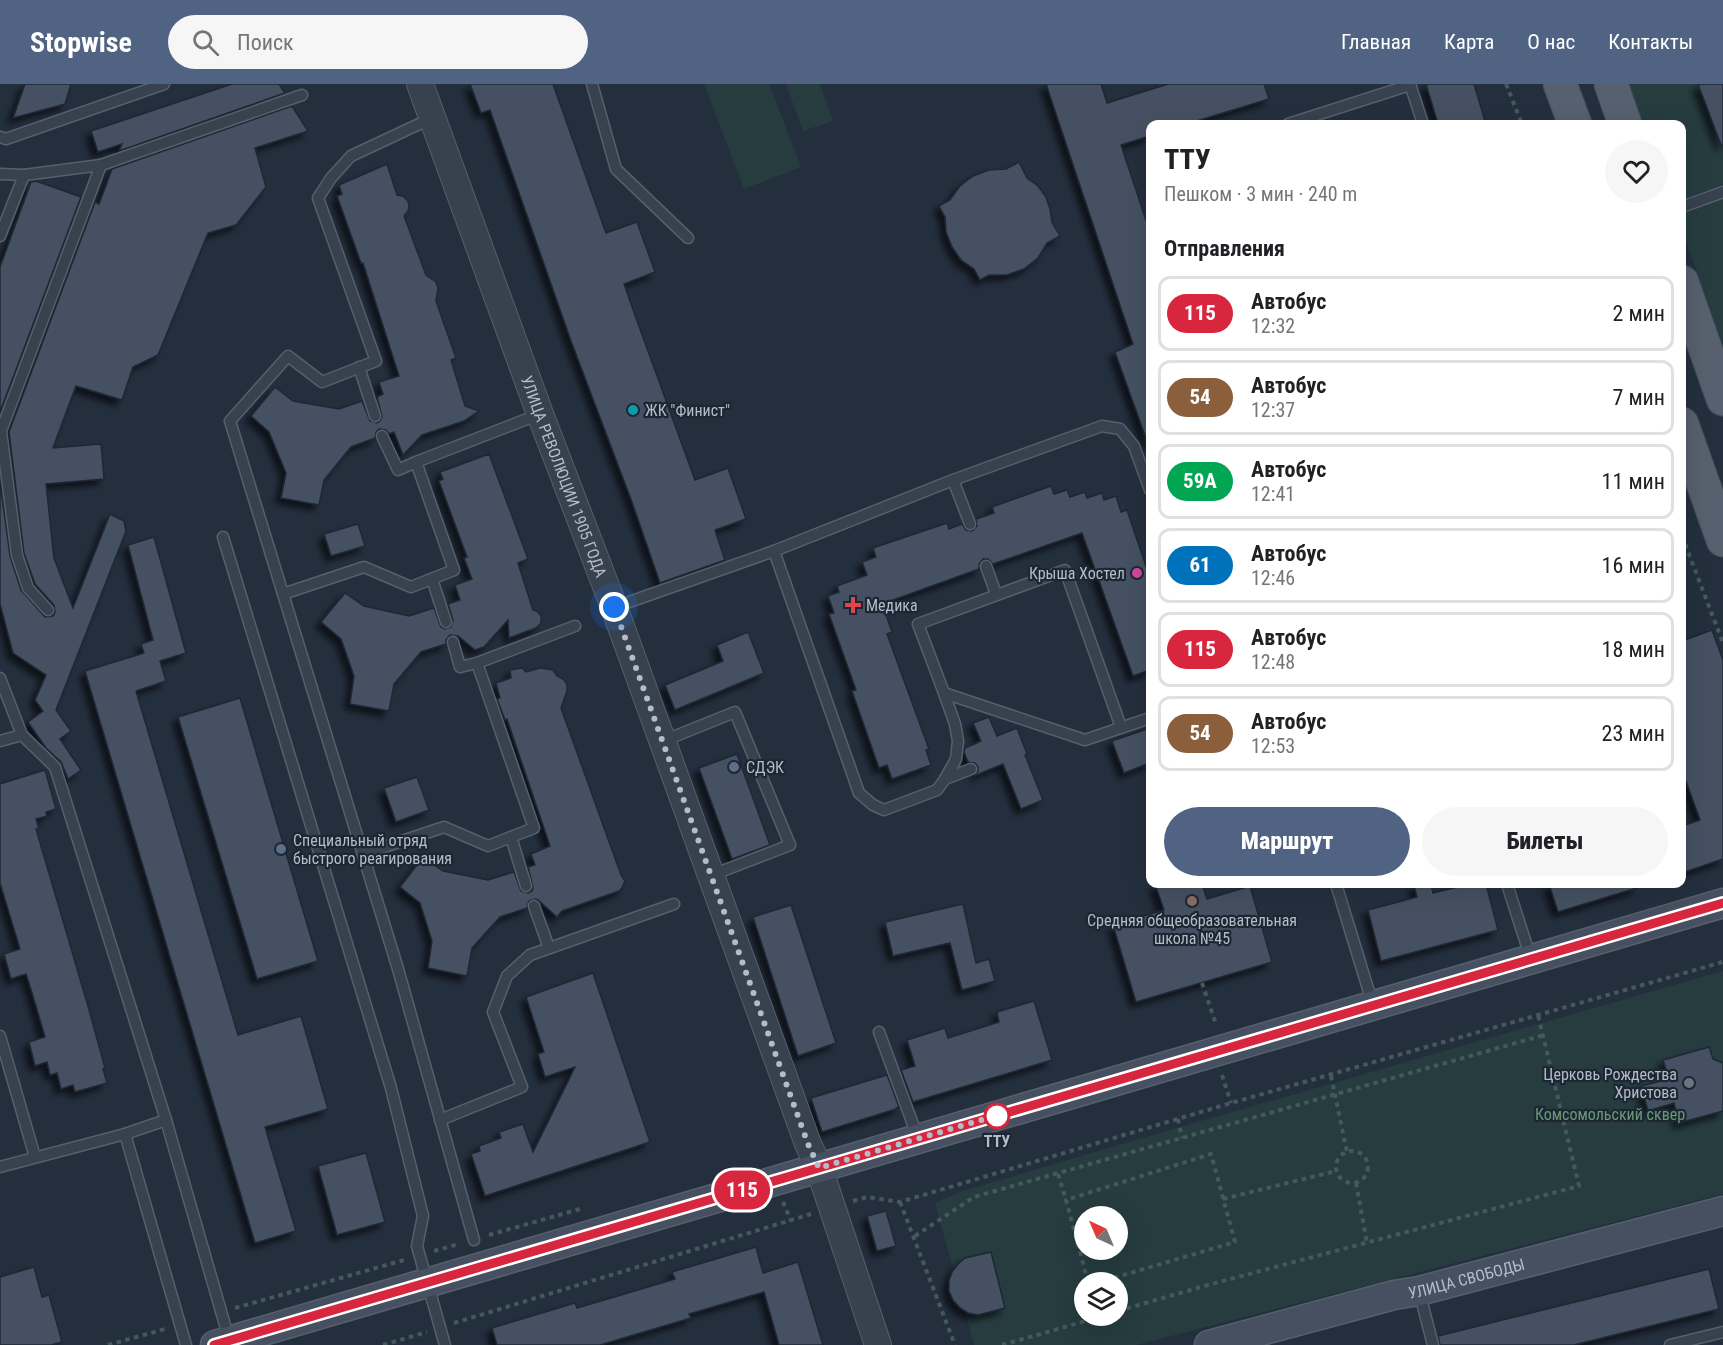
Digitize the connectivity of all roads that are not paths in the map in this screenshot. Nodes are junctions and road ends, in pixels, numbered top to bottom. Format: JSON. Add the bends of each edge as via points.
{"nodes":[{"id":1,"x":164,"y":84,"type":"edge"},
{"id":2,"x":420,"y":84,"type":"edge"},
{"id":3,"x":592,"y":84,"type":"edge"},
{"id":4,"x":1410,"y":84,"type":"edge"},
{"id":5,"x":1560,"y":84,"type":"edge"},
{"id":6,"x":1611,"y":84,"type":"edge"},
{"id":7,"x":140,"y":89,"type":"edge"},
{"id":8,"x":302,"y":95,"type":"dead end"},
{"id":9,"x":432,"y":118,"type":"junction"},
{"id":10,"x":1300,"y":120,"type":"edge"},
{"id":11,"x":1422,"y":120,"type":"edge"},
{"id":12,"x":1574,"y":120,"type":"edge"},
{"id":13,"x":1624,"y":120,"type":"edge"},
{"id":14,"x":0,"y":137,"type":"edge"},
{"id":15,"x":100,"y":165,"type":"junction"},
{"id":16,"x":0,"y":174,"type":"edge"},
{"id":17,"x":24,"y":175,"type":"junction"},
{"id":18,"x":1723,"y":192,"type":"edge"},
{"id":19,"x":1686,"y":206,"type":"edge"},
{"id":20,"x":0,"y":237,"type":"edge"},
{"id":21,"x":688,"y":238,"type":"dead end"},
{"id":22,"x":1686,"y":293,"type":"edge"},
{"id":23,"x":359,"y":368,"type":"junction"},
{"id":24,"x":1723,"y":399,"type":"edge"},
{"id":25,"x":540,"y":414,"type":"junction"},
{"id":26,"x":375,"y":416,"type":"dead end"},
{"id":27,"x":1686,"y":435,"type":"edge"},
{"id":28,"x":382,"y":436,"type":"dead end"},
{"id":29,"x":416,"y":462,"type":"junction"},
{"id":30,"x":1146,"y":479,"type":"edge"},
{"id":31,"x":953,"y":480,"type":"junction"},
{"id":32,"x":969,"y":525,"type":"dead end"},
{"id":33,"x":223,"y":537,"type":"dead end"},
{"id":34,"x":1723,"y":540,"type":"edge"},
{"id":35,"x":774,"y":551,"type":"junction"},
{"id":36,"x":986,"y":566,"type":"dead end"},
{"id":37,"x":432,"y":579,"type":"junction"},
{"id":38,"x":283,"y":594,"type":"junction"},
{"id":39,"x":996,"y":594,"type":"junction"},
{"id":40,"x":614,"y":607,"type":"junction"},
{"id":41,"x":48,"y":610,"type":"dead end"},
{"id":42,"x":446,"y":622,"type":"dead end"},
{"id":43,"x":575,"y":626,"type":"dead end"},
{"id":44,"x":453,"y":642,"type":"dead end"},
{"id":45,"x":477,"y":663,"type":"junction"},
{"id":46,"x":0,"y":678,"type":"edge"},
{"id":47,"x":944,"y":693,"type":"junction"},
{"id":48,"x":1146,"y":719,"type":"edge"},
{"id":49,"x":1121,"y":727,"type":"junction"},
{"id":50,"x":22,"y":735,"type":"junction"},
{"id":51,"x":0,"y":741,"type":"edge"},
{"id":52,"x":663,"y":741,"type":"junction"},
{"id":53,"x":971,"y":769,"type":"dead end"},
{"id":54,"x":945,"y":779,"type":"junction"},
{"id":55,"x":511,"y":837,"type":"junction"},
{"id":56,"x":363,"y":854,"type":"junction"},
{"id":57,"x":712,"y":875,"type":"junction"},
{"id":58,"x":525,"y":886,"type":"dead end"},
{"id":59,"x":1337,"y":888,"type":"edge"},
{"id":60,"x":1508,"y":888,"type":"edge"},
{"id":61,"x":1723,"y":903,"type":"edge"},
{"id":62,"x":674,"y":904,"type":"dead end"},
{"id":63,"x":534,"y":906,"type":"dead end"},
{"id":64,"x":549,"y":948,"type":"junction"},
{"id":65,"x":1532,"y":959,"type":"junction"},
{"id":66,"x":1373,"y":1006,"type":"junction"},
{"id":67,"x":879,"y":1032,"type":"dead end"},
{"id":68,"x":0,"y":1036,"type":"edge"},
{"id":69,"x":166,"y":1120,"type":"junction"},
{"id":70,"x":440,"y":1120,"type":"junction"},
{"id":71,"x":125,"y":1134,"type":"junction"},
{"id":72,"x":918,"y":1139,"type":"junction"},
{"id":73,"x":35,"y":1157,"type":"junction"},
{"id":74,"x":0,"y":1167,"type":"edge"},
{"id":75,"x":819,"y":1168,"type":"junction"},
{"id":76,"x":1723,"y":1212,"type":"edge"},
{"id":77,"x":474,"y":1240,"type":"dead end"},
{"id":78,"x":427,"y":1282,"type":"junction"},
{"id":79,"x":1419,"y":1291,"type":"junction"},
{"id":80,"x":1723,"y":1332,"type":"edge"},
{"id":81,"x":222,"y":1343,"type":"edge"},
{"id":82,"x":186,"y":1345,"type":"edge"},
{"id":83,"x":445,"y":1345,"type":"edge"},
{"id":84,"x":878,"y":1345,"type":"edge"},
{"id":85,"x":1209,"y":1345,"type":"edge"},
{"id":86,"x":1433,"y":1345,"type":"edge"},
{"id":87,"x":1670,"y":1345,"type":"edge"}],
"edges":[{"from":1,"to":7,"type":"lane"},
{"from":2,"to":9,"type":"street","name":"УЛИЦА РЕВОЛЮЦИИ 1905 ГОДА"},
{"from":3,"to":21,"type":"lane","via":[[616,169]]},
{"from":4,"to":10,"type":"lane"},
{"from":4,"to":11,"type":"lane"},
{"from":5,"to":12,"type":"main road"},
{"from":6,"to":13,"type":"main road"},
{"from":7,"to":14,"type":"lane","via":[[6,139]]},
{"from":8,"to":15,"type":"lane"},
{"from":9,"to":23,"type":"lane","via":[[351,156],[318,198],[376,361]]},
{"from":9,"to":25,"type":"street","name":"УЛИЦА РЕВОЛЮЦИИ 1905 ГОДА"},
{"from":15,"to":17,"type":"lane"},
{"from":15,"to":41,"type":"lane","via":[[1,431],[17,555],[28,588]]},
{"from":16,"to":17,"type":"lane"},
{"from":17,"to":20,"type":"lane"},
{"from":18,"to":19,"type":"lane"},
{"from":22,"to":24,"type":"main road"},
{"from":23,"to":26,"type":"lane"},
{"from":23,"to":38,"type":"lane","via":[[322,381],[288,356],[230,421]]},
{"from":25,"to":29,"type":"lane"},
{"from":25,"to":40,"type":"street","name":"УЛИЦА РЕВОЛЮЦИИ 1905 ГОДА"},
{"from":27,"to":34,"type":"main road"},
{"from":28,"to":29,"type":"lane","via":[[398,470]]},
{"from":29,"to":37,"type":"lane","via":[[454,570]]},
{"from":30,"to":31,"type":"lane","via":[[1134,446],[1120,429],[1102,426]]},
{"from":31,"to":32,"type":"lane"},
{"from":31,"to":35,"type":"lane"},
{"from":33,"to":78,"type":"lane","via":[[391,1088],[423,1216],[417,1246]]},
{"from":35,"to":40,"type":"lane"},
{"from":35,"to":54,"type":"lane","via":[[859,793],[884,810],[937,790]]},
{"from":36,"to":39,"type":"lane"},
{"from":37,"to":38,"type":"lane","via":[[411,587],[364,567]]},
{"from":37,"to":42,"type":"lane"},
{"from":38,"to":56,"type":"lane"},
{"from":39,"to":47,"type":"lane","via":[[918,624]]},
{"from":39,"to":49,"type":"lane","via":[[1065,570]]},
{"from":40,"to":52,"type":"street","name":"УЛИЦА РЕВОЛЮЦИИ 1905 ГОДА"},
{"from":43,"to":45,"type":"lane"},
{"from":44,"to":45,"type":"lane","via":[[460,667]]},
{"from":45,"to":55,"type":"lane","via":[[534,828]]},
{"from":46,"to":50,"type":"lane"},
{"from":47,"to":49,"type":"lane","via":[[1085,740]]},
{"from":47,"to":54,"type":"lane","via":[[961,757]]},
{"from":48,"to":49,"type":"lane"},
{"from":50,"to":51,"type":"lane"},
{"from":50,"to":69,"type":"lane","via":[[55,767]]},
{"from":52,"to":57,"type":"street","name":"УЛИЦА РЕВОЛЮЦИИ 1905 ГОДА"},
{"from":52,"to":57,"type":"lane","via":[[735,712],[790,845]]},
{"from":53,"to":54,"type":"lane"},
{"from":55,"to":56,"type":"lane","via":[[488,846],[444,827]]},
{"from":55,"to":58,"type":"lane"},
{"from":56,"to":70,"type":"lane"},
{"from":57,"to":75,"type":"street","name":"УЛИЦА РЕВОЛЮЦИИ 1905 ГОДА"},
{"from":59,"to":66,"type":"lane"},
{"from":60,"to":65,"type":"lane"},
{"from":61,"to":65,"type":"main road"},
{"from":62,"to":64,"type":"lane"},
{"from":63,"to":64,"type":"lane"},
{"from":64,"to":70,"type":"lane","via":[[530,955],[507,976],[493,1012],[522,1087]]},
{"from":65,"to":66,"type":"main road"},
{"from":66,"to":72,"type":"main road"},
{"from":67,"to":72,"type":"lane"},
{"from":68,"to":73,"type":"lane"},
{"from":69,"to":71,"type":"lane"},
{"from":69,"to":81,"type":"lane"},
{"from":70,"to":77,"type":"lane"},
{"from":71,"to":73,"type":"lane"},
{"from":71,"to":82,"type":"lane"},
{"from":72,"to":75,"type":"main road"},
{"from":73,"to":74,"type":"lane"},
{"from":75,"to":78,"type":"main road"},
{"from":75,"to":84,"type":"street","name":"УЛИЦА РЕВОЛЮЦИИ 1905 ГОДА"},
{"from":76,"to":79,"type":"main road","name":"УЛИЦА СВОБОДЫ"},
{"from":78,"to":81,"type":"main road"},
{"from":78,"to":83,"type":"lane"},
{"from":79,"to":85,"type":"main road","name":"УЛИЦА СВОБОДЫ"},
{"from":79,"to":86,"type":"lane"},
{"from":80,"to":87,"type":"lane"}]}
